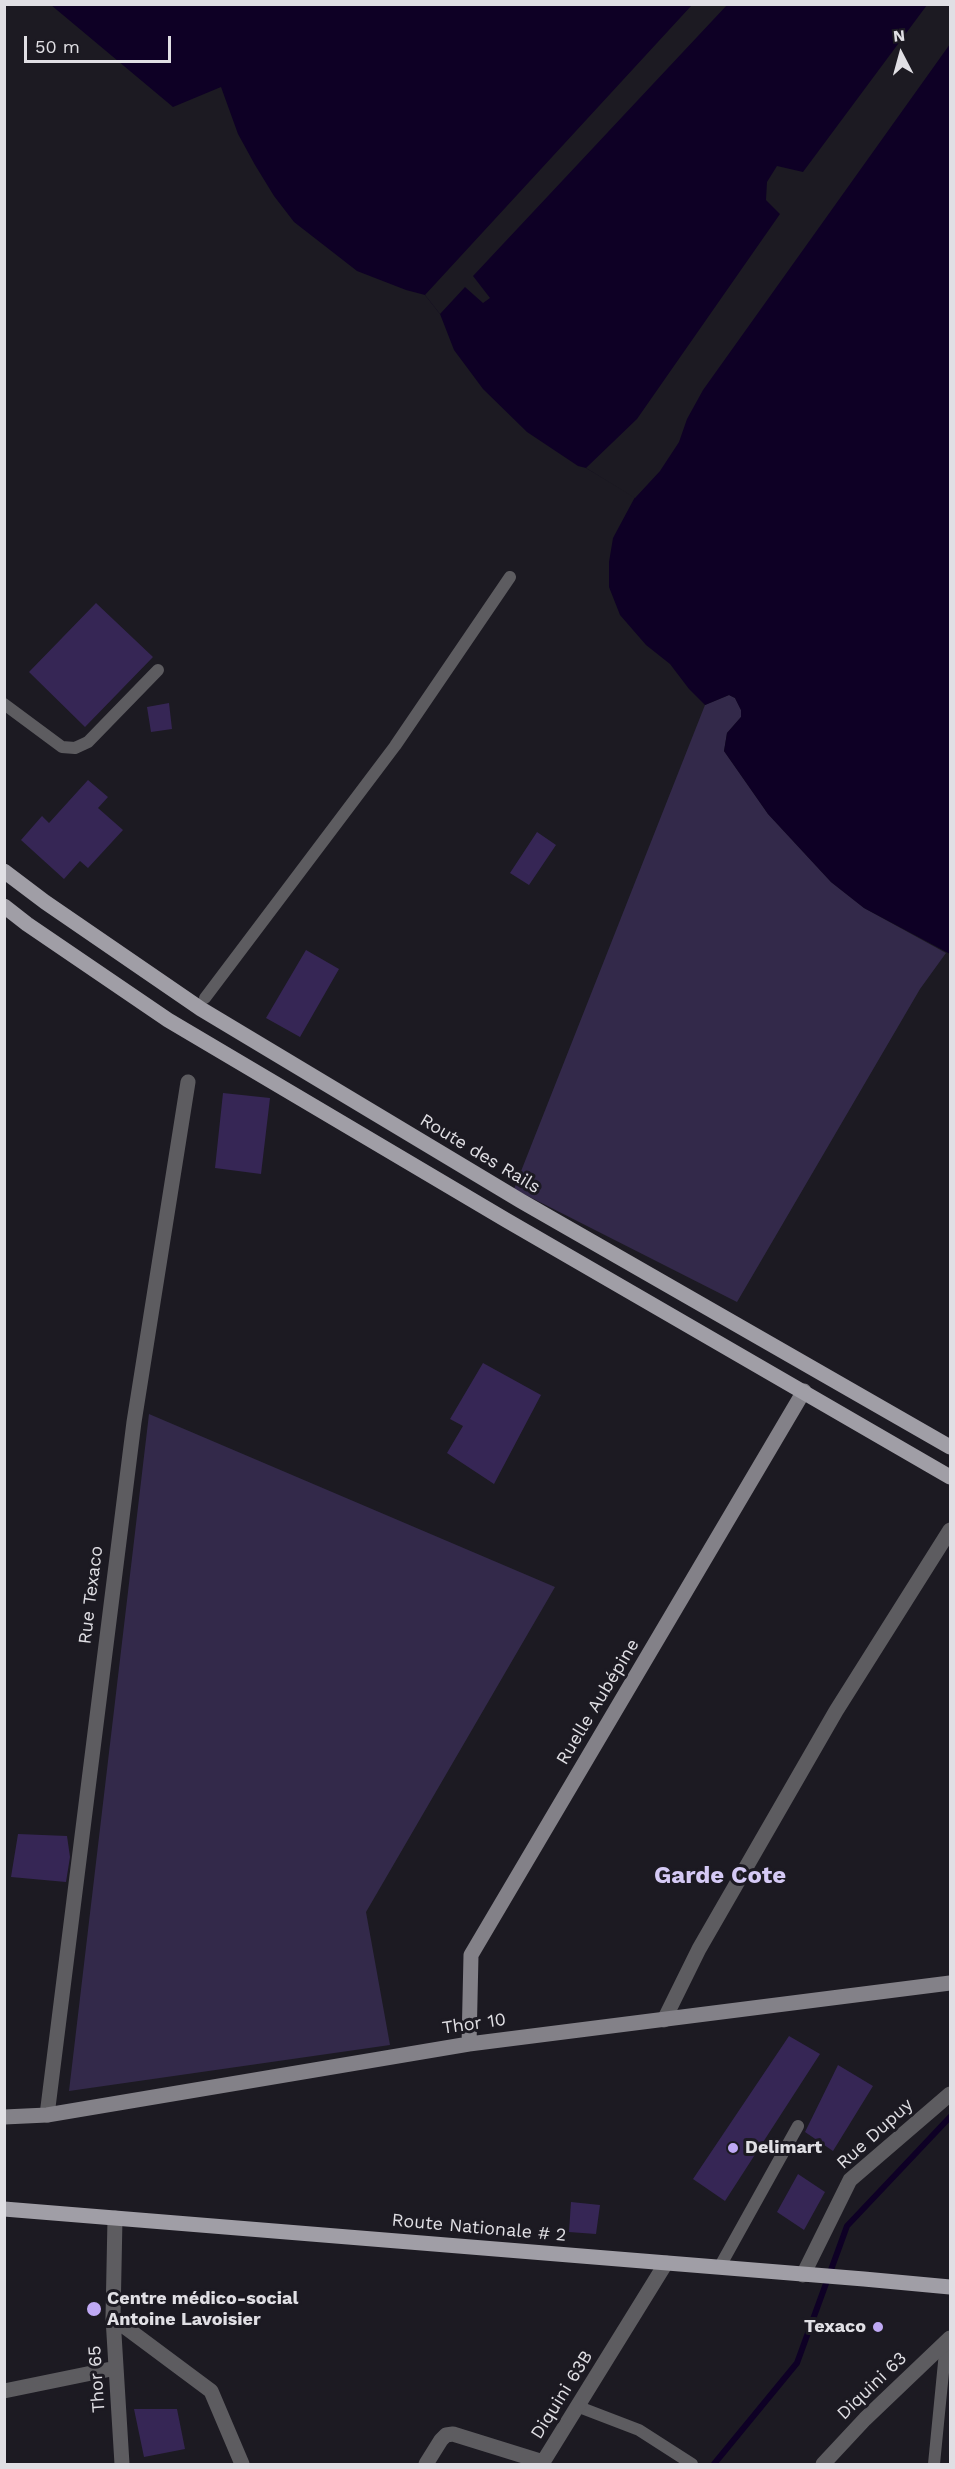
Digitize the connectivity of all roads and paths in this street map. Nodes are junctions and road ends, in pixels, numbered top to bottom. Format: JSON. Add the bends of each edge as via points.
{"nodes":[{"id":1,"x":510,"y":577,"type":"dead end"},
{"id":2,"x":158,"y":670,"type":"dead end"},
{"id":3,"x":4,"y":704,"type":"edge"},
{"id":4,"x":4,"y":871,"type":"edge"},
{"id":5,"x":4,"y":906,"type":"edge"},
{"id":6,"x":205,"y":998,"type":"dead end"},
{"id":7,"x":188,"y":1082,"type":"dead end"},
{"id":8,"x":804,"y":1391,"type":"junction"},
{"id":9,"x":951,"y":1447,"type":"edge"},
{"id":10,"x":951,"y":1477,"type":"edge"},
{"id":11,"x":951,"y":1530,"type":"edge"},
{"id":12,"x":951,"y":1983,"type":"edge"},
{"id":13,"x":663,"y":2020,"type":"junction"},
{"id":14,"x":470,"y":2044,"type":"junction"},
{"id":15,"x":951,"y":2094,"type":"edge"},
{"id":16,"x":47,"y":2115,"type":"junction"},
{"id":17,"x":4,"y":2117,"type":"edge"},
{"id":18,"x":798,"y":2126,"type":"dead end"},
{"id":19,"x":4,"y":2209,"type":"edge"},
{"id":20,"x":115,"y":2218,"type":"junction"},
{"id":21,"x":666,"y":2263,"type":"junction"},
{"id":22,"x":719,"y":2268,"type":"junction"},
{"id":23,"x":803,"y":2275,"type":"junction"},
{"id":24,"x":951,"y":2288,"type":"edge"},
{"id":25,"x":113,"y":2318,"type":"junction"},
{"id":26,"x":948,"y":2340,"type":"edge"},
{"id":27,"x":116,"y":2368,"type":"junction"},
{"id":28,"x":4,"y":2391,"type":"edge"},
{"id":29,"x":579,"y":2407,"type":"junction"},
{"id":30,"x":122,"y":2464,"type":"edge"},
{"id":31,"x":242,"y":2464,"type":"edge"},
{"id":32,"x":426,"y":2464,"type":"edge"},
{"id":33,"x":692,"y":2464,"type":"edge"},
{"id":34,"x":823,"y":2464,"type":"edge"},
{"id":35,"x":934,"y":2464,"type":"edge"}],
"edges":[{"from":1,"to":6,"type":"lane","via":[[394,746]]},
{"from":2,"to":3,"type":"lane","via":[[88,742],[75,748],[62,747]]},
{"from":4,"to":9,"type":"main road","name":"Route des Rails","via":[[201,1009],[521,1201]]},
{"from":5,"to":8,"type":"main road","via":[[168,1020]]},
{"from":7,"to":16,"type":"street","name":"Rue Texaco","via":[[134,1422]]},
{"from":8,"to":10,"type":"main road"},
{"from":8,"to":14,"type":"street","name":"Ruelle Aubépine","via":[[471,1955]]},
{"from":11,"to":13,"type":"street","via":[[836,1711],[699,1948]]},
{"from":12,"to":13,"type":"street","name":"Thor 10"},
{"from":13,"to":14,"type":"street","name":"Thor 10"},
{"from":14,"to":16,"type":"street","name":"Thor 10"},
{"from":15,"to":23,"type":"street","name":"Rue Dupuy","via":[[850,2180]]},
{"from":16,"to":17,"type":"street","name":"Thor 10"},
{"from":18,"to":22,"type":"lane"},
{"from":19,"to":20,"type":"main road","name":"Route Nationale # 2"},
{"from":20,"to":21,"type":"main road","name":"Route Nationale # 2"},
{"from":20,"to":25,"type":"street","name":"Thor 65"},
{"from":21,"to":22,"type":"main road","name":"Route Nationale # 2"},
{"from":21,"to":29,"type":"street","name":"Diquini 63B"},
{"from":22,"to":23,"type":"main road","name":"Route Nationale # 2"},
{"from":23,"to":24,"type":"main road","name":"Route Nationale # 2"},
{"from":25,"to":27,"type":"street","name":"Thor 65"},
{"from":25,"to":31,"type":"street","via":[[211,2391]]},
{"from":26,"to":34,"type":"street","name":"Diquini 63","via":[[864,2419]]},
{"from":26,"to":35,"type":"lane"},
{"from":27,"to":28,"type":"street"},
{"from":27,"to":30,"type":"street","name":"Thor 65"},
{"from":29,"to":32,"type":"street","name":"Diquini 63B","via":[[543,2462],[453,2434],[441,2440]]},
{"from":29,"to":33,"type":"lane","via":[[639,2430]]}]}
